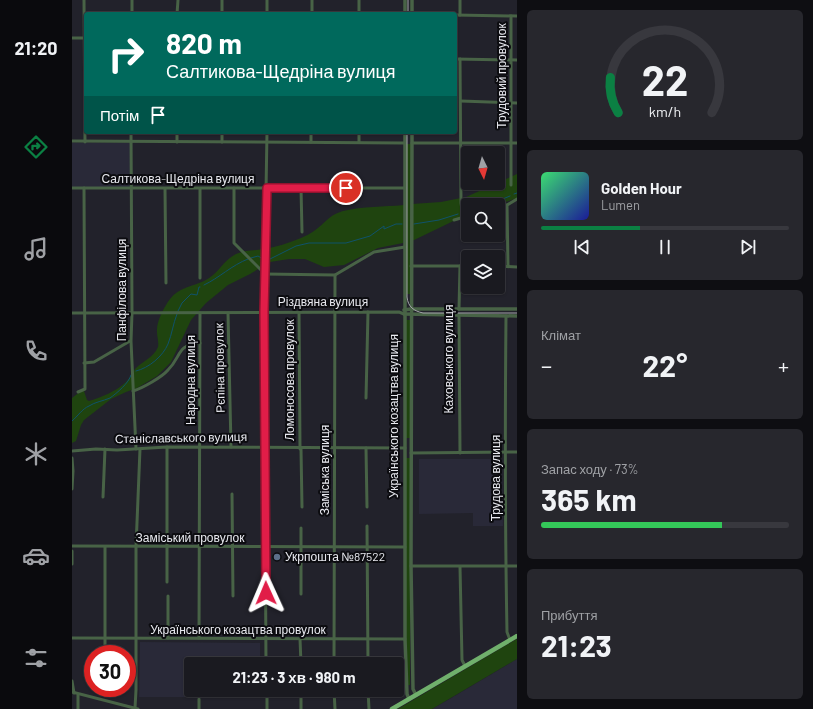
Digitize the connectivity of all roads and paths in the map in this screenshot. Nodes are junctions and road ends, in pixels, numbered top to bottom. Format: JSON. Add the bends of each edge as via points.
{"nodes":[{"id":1,"x":84,"y":0,"type":"edge"},
{"id":2,"x":132,"y":0,"type":"edge"},
{"id":3,"x":178,"y":0,"type":"edge"},
{"id":4,"x":222,"y":0,"type":"edge"},
{"id":5,"x":267,"y":0,"type":"edge"},
{"id":6,"x":312,"y":0,"type":"edge"},
{"id":7,"x":359,"y":0,"type":"edge"},
{"id":8,"x":405,"y":0,"type":"edge"},
{"id":9,"x":412,"y":0,"type":"edge"},
{"id":10,"x":460,"y":0,"type":"edge"},
{"id":11,"x":84,"y":12,"type":"edge"},
{"id":12,"x":132,"y":12,"type":"edge"},
{"id":13,"x":178,"y":12,"type":"edge"},
{"id":14,"x":222,"y":12,"type":"edge"},
{"id":15,"x":267,"y":12,"type":"edge"},
{"id":16,"x":312,"y":12,"type":"edge"},
{"id":17,"x":359,"y":12,"type":"edge"},
{"id":18,"x":405,"y":12,"type":"edge"},
{"id":19,"x":412,"y":12,"type":"edge"},
{"id":20,"x":460,"y":15,"type":"joint"},
{"id":21,"x":511,"y":16,"type":"junction"},
{"id":22,"x":517,"y":16,"type":"edge"},
{"id":23,"x":72,"y":38,"type":"edge"},
{"id":24,"x":84,"y":38,"type":"edge"},
{"id":25,"x":460,"y":59,"type":"joint"},
{"id":26,"x":511,"y":60,"type":"junction"},
{"id":27,"x":517,"y":60,"type":"edge"},
{"id":28,"x":461,"y":101,"type":"junction"},
{"id":29,"x":511,"y":102,"type":"junction"},
{"id":30,"x":517,"y":102,"type":"edge"},
{"id":31,"x":86,"y":134,"type":"edge"},
{"id":32,"x":132,"y":134,"type":"edge"},
{"id":33,"x":177,"y":134,"type":"edge"},
{"id":34,"x":222,"y":134,"type":"edge"},
{"id":35,"x":267,"y":134,"type":"edge"},
{"id":36,"x":311,"y":134,"type":"edge"},
{"id":37,"x":359,"y":134,"type":"edge"},
{"id":38,"x":405,"y":134,"type":"edge"},
{"id":39,"x":412,"y":134,"type":"edge"},
{"id":40,"x":72,"y":142,"type":"edge"},
{"id":41,"x":86,"y":142,"type":"junction"},
{"id":42,"x":132,"y":142,"type":"junction"},
{"id":43,"x":177,"y":142,"type":"junction"},
{"id":44,"x":222,"y":142,"type":"junction"},
{"id":45,"x":267,"y":142,"type":"junction"},
{"id":46,"x":311,"y":142,"type":"junction"},
{"id":47,"x":359,"y":142,"type":"junction"},
{"id":48,"x":461,"y":142,"type":"junction"},
{"id":49,"x":405,"y":143,"type":"junction"},
{"id":50,"x":412,"y":143,"type":"junction"},
{"id":51,"x":512,"y":143,"type":"junction"},
{"id":52,"x":517,"y":143,"type":"edge"},
{"id":53,"x":511,"y":185,"type":"dead end"},
{"id":54,"x":72,"y":188,"type":"edge"},
{"id":55,"x":84,"y":188,"type":"junction"},
{"id":56,"x":200,"y":188,"type":"junction"},
{"id":57,"x":234,"y":188,"type":"junction"},
{"id":58,"x":267,"y":188,"type":"junction"},
{"id":59,"x":301,"y":188,"type":"junction"},
{"id":60,"x":405,"y":188,"type":"junction"},
{"id":61,"x":131,"y":189,"type":"junction"},
{"id":62,"x":165,"y":189,"type":"junction"},
{"id":63,"x":461,"y":198,"type":"edge"},
{"id":64,"x":517,"y":199,"type":"edge"},
{"id":65,"x":507,"y":205,"type":"joint"},
{"id":66,"x":461,"y":218,"type":"edge"},
{"id":67,"x":454,"y":220,"type":"dead end"},
{"id":68,"x":302,"y":232,"type":"dead end"},
{"id":69,"x":405,"y":247,"type":"junction"},
{"id":70,"x":411,"y":266,"type":"junction"},
{"id":71,"x":460,"y":266,"type":"joint"},
{"id":72,"x":508,"y":266,"type":"joint"},
{"id":73,"x":517,"y":266,"type":"edge"},
{"id":74,"x":265,"y":274,"type":"junction"},
{"id":75,"x":335,"y":275,"type":"junction"},
{"id":76,"x":200,"y":278,"type":"dead end"},
{"id":77,"x":166,"y":283,"type":"dead end"},
{"id":78,"x":411,"y":309,"type":"junction"},
{"id":79,"x":459,"y":309,"type":"junction"},
{"id":80,"x":517,"y":309,"type":"edge"},
{"id":81,"x":334,"y":311,"type":"junction"},
{"id":82,"x":264,"y":312,"type":"junction"},
{"id":83,"x":299,"y":312,"type":"junction"},
{"id":84,"x":368,"y":312,"type":"junction"},
{"id":85,"x":404,"y":312,"type":"junction"},
{"id":86,"x":72,"y":313,"type":"edge"},
{"id":87,"x":84,"y":313,"type":"junction"},
{"id":88,"x":132,"y":313,"type":"junction"},
{"id":89,"x":200,"y":313,"type":"junction"},
{"id":90,"x":228,"y":313,"type":"junction"},
{"id":91,"x":411,"y":315,"type":"junction"},
{"id":92,"x":459,"y":315,"type":"junction"},
{"id":93,"x":506,"y":316,"type":"junction"},
{"id":94,"x":517,"y":316,"type":"edge"},
{"id":95,"x":131,"y":341,"type":"junction"},
{"id":96,"x":200,"y":343,"type":"junction"},
{"id":97,"x":84,"y":363,"type":"junction"},
{"id":98,"x":133,"y":391,"type":"junction"},
{"id":99,"x":78,"y":392,"type":"dead end"},
{"id":100,"x":366,"y":398,"type":"dead end"},
{"id":101,"x":167,"y":447,"type":"junction"},
{"id":102,"x":200,"y":447,"type":"junction"},
{"id":103,"x":231,"y":447,"type":"junction"},
{"id":104,"x":265,"y":448,"type":"junction"},
{"id":105,"x":334,"y":448,"type":"junction"},
{"id":106,"x":366,"y":448,"type":"junction"},
{"id":107,"x":105,"y":449,"type":"junction"},
{"id":108,"x":138,"y":449,"type":"junction"},
{"id":109,"x":300,"y":449,"type":"junction"},
{"id":110,"x":72,"y":451,"type":"edge"},
{"id":111,"x":404,"y":451,"type":"junction"},
{"id":112,"x":411,"y":451,"type":"junction"},
{"id":113,"x":517,"y":452,"type":"edge"},
{"id":114,"x":460,"y":453,"type":"junction"},
{"id":115,"x":505,"y":453,"type":"junction"},
{"id":116,"x":72,"y":458,"type":"edge"},
{"id":117,"x":72,"y":489,"type":"edge"},
{"id":118,"x":232,"y":494,"type":"dead end"},
{"id":119,"x":103,"y":497,"type":"dead end"},
{"id":120,"x":302,"y":507,"type":"dead end"},
{"id":121,"x":367,"y":508,"type":"dead end"},
{"id":122,"x":367,"y":526,"type":"dead end"},
{"id":123,"x":301,"y":528,"type":"dead end"},
{"id":124,"x":72,"y":546,"type":"edge"},
{"id":125,"x":167,"y":546,"type":"junction"},
{"id":126,"x":200,"y":546,"type":"junction"},
{"id":127,"x":105,"y":547,"type":"junction"},
{"id":128,"x":136,"y":547,"type":"junction"},
{"id":129,"x":232,"y":547,"type":"junction"},
{"id":130,"x":265,"y":547,"type":"junction"},
{"id":131,"x":301,"y":547,"type":"junction"},
{"id":132,"x":334,"y":547,"type":"junction"},
{"id":133,"x":368,"y":547,"type":"junction"},
{"id":134,"x":405,"y":547,"type":"junction"},
{"id":135,"x":72,"y":551,"type":"edge"},
{"id":136,"x":72,"y":564,"type":"edge"},
{"id":137,"x":412,"y":566,"type":"junction"},
{"id":138,"x":460,"y":566,"type":"junction"},
{"id":139,"x":505,"y":566,"type":"junction"},
{"id":140,"x":517,"y":566,"type":"edge"},
{"id":141,"x":167,"y":582,"type":"dead end"},
{"id":142,"x":301,"y":594,"type":"dead end"},
{"id":143,"x":168,"y":596,"type":"dead end"},
{"id":144,"x":233,"y":596,"type":"dead end"},
{"id":145,"x":517,"y":636,"type":"edge"},
{"id":146,"x":72,"y":638,"type":"edge"},
{"id":147,"x":105,"y":638,"type":"junction"},
{"id":148,"x":136,"y":638,"type":"junction"},
{"id":149,"x":168,"y":638,"type":"junction"},
{"id":150,"x":199,"y":638,"type":"junction"},
{"id":151,"x":266,"y":639,"type":"junction"},
{"id":152,"x":300,"y":639,"type":"junction"},
{"id":153,"x":333,"y":639,"type":"junction"},
{"id":154,"x":368,"y":639,"type":"junction"},
{"id":155,"x":405,"y":639,"type":"junction"},
{"id":156,"x":510,"y":640,"type":"junction"},
{"id":157,"x":105,"y":645,"type":"edge"},
{"id":158,"x":266,"y":657,"type":"edge"},
{"id":159,"x":301,"y":657,"type":"edge"},
{"id":160,"x":334,"y":657,"type":"edge"},
{"id":161,"x":368,"y":657,"type":"edge"},
{"id":162,"x":465,"y":666,"type":"junction"},
{"id":163,"x":72,"y":681,"type":"edge"},
{"id":164,"x":73,"y":693,"type":"edge"},
{"id":165,"x":78,"y":695,"type":"junction"},
{"id":166,"x":416,"y":695,"type":"junction"},
{"id":167,"x":267,"y":697,"type":"edge"},
{"id":168,"x":301,"y":697,"type":"edge"},
{"id":169,"x":334,"y":697,"type":"edge"},
{"id":170,"x":368,"y":697,"type":"edge"},
{"id":171,"x":199,"y":699,"type":"dead end"},
{"id":172,"x":409,"y":699,"type":"junction"},
{"id":173,"x":136,"y":708,"type":"edge"},
{"id":174,"x":78,"y":709,"type":"edge"},
{"id":175,"x":199,"y":709,"type":"edge"},
{"id":176,"x":267,"y":709,"type":"edge"},
{"id":177,"x":301,"y":709,"type":"edge"},
{"id":178,"x":335,"y":709,"type":"edge"},
{"id":179,"x":368,"y":709,"type":"edge"},
{"id":180,"x":392,"y":709,"type":"edge"}],
"edges":[{"from":1,"to":11,"type":"street"},
{"from":2,"to":12,"type":"street"},
{"from":3,"to":13,"type":"street"},
{"from":4,"to":14,"type":"street"},
{"from":5,"to":15,"type":"street"},
{"from":6,"to":16,"type":"street"},
{"from":7,"to":17,"type":"street"},
{"from":8,"to":18,"type":"street"},
{"from":9,"to":19,"type":"street"},
{"from":10,"to":20,"type":"street"},
{"from":20,"to":21,"type":"street"},
{"from":21,"to":22,"type":"street"},
{"from":21,"to":26,"type":"street","name":"Трудовий провулок"},
{"from":23,"to":24,"type":"street"},
{"from":25,"to":26,"type":"street"},
{"from":25,"to":28,"type":"street"},
{"from":26,"to":27,"type":"street"},
{"from":26,"to":29,"type":"street","name":"Трудовий провулок"},
{"from":28,"to":29,"type":"street"},
{"from":28,"to":48,"type":"street"},
{"from":29,"to":30,"type":"street"},
{"from":29,"to":51,"type":"street","name":"Трудовий провулок"},
{"from":31,"to":41,"type":"street"},
{"from":32,"to":42,"type":"street","name":"Панфілова вулиця"},
{"from":33,"to":43,"type":"street"},
{"from":34,"to":44,"type":"street"},
{"from":35,"to":45,"type":"street"},
{"from":36,"to":46,"type":"street"},
{"from":37,"to":47,"type":"street"},
{"from":38,"to":49,"type":"street","name":"Українського козацтва вулиця"},
{"from":39,"to":50,"type":"street","name":"Українського козацтва вулиця"},
{"from":40,"to":41,"type":"street"},
{"from":41,"to":42,"type":"street"},
{"from":42,"to":43,"type":"street"},
{"from":42,"to":61,"type":"street","name":"Панфілова вулиця"},
{"from":43,"to":44,"type":"street"},
{"from":44,"to":45,"type":"street"},
{"from":45,"to":46,"type":"street"},
{"from":45,"to":58,"type":"street"},
{"from":46,"to":47,"type":"street"},
{"from":47,"to":49,"type":"street"},
{"from":48,"to":50,"type":"street"},
{"from":48,"to":51,"type":"street"},
{"from":48,"to":63,"type":"street"},
{"from":49,"to":50,"type":"street"},
{"from":49,"to":60,"type":"street","name":"Українського козацтва вулиця"},
{"from":50,"to":70,"type":"street","name":"Українського козацтва вулиця"},
{"from":51,"to":52,"type":"street"},
{"from":51,"to":53,"type":"street","name":"Трудовий провулок"},
{"from":54,"to":55,"type":"street","name":"Салтикова-Щедріна вулиця"},
{"from":55,"to":61,"type":"street","name":"Салтикова-Щедріна вулиця"},
{"from":55,"to":87,"type":"street"},
{"from":56,"to":57,"type":"street","name":"Салтикова-Щедріна вулиця"},
{"from":56,"to":62,"type":"street","name":"Салтикова-Щедріна вулиця"},
{"from":56,"to":76,"type":"street"},
{"from":57,"to":58,"type":"street","name":"Салтикова-Щедріна вулиця"},
{"from":57,"to":74,"type":"street","via":[[234,243]]},
{"from":58,"to":59,"type":"street","name":"Салтикова-Щедріна вулиця"},
{"from":58,"to":74,"type":"street"},
{"from":59,"to":60,"type":"street","name":"Салтикова-Щедріна вулиця"},
{"from":59,"to":68,"type":"street"},
{"from":60,"to":69,"type":"street","name":"Українського козацтва вулиця"},
{"from":61,"to":62,"type":"street","name":"Салтикова-Щедріна вулиця"},
{"from":61,"to":88,"type":"street","name":"Панфілова вулиця"},
{"from":62,"to":77,"type":"street"},
{"from":64,"to":65,"type":"street"},
{"from":65,"to":72,"type":"street"},
{"from":66,"to":67,"type":"street"},
{"from":69,"to":75,"type":"street","via":[[374,252]]},
{"from":69,"to":85,"type":"street","name":"Українського козацтва вулиця"},
{"from":70,"to":71,"type":"street"},
{"from":70,"to":78,"type":"street","name":"Українського козацтва вулиця"},
{"from":71,"to":79,"type":"street","name":"Каховського вулиця"},
{"from":72,"to":73,"type":"street"},
{"from":74,"to":75,"type":"street"},
{"from":74,"to":82,"type":"street"},
{"from":75,"to":81,"type":"street","name":"Заміська вулиця"},
{"from":78,"to":79,"type":"street","name":"Різдвяна вулиця"},
{"from":78,"to":85,"type":"street","name":"Різдвяна вулиця"},
{"from":78,"to":91,"type":"street","name":"Українського козацтва вулиця"},
{"from":79,"to":80,"type":"street","name":"Різдвяна вулиця"},
{"from":79,"to":92,"type":"street","name":"Каховського вулиця"},
{"from":81,"to":83,"type":"street","name":"Різдвяна вулиця"},
{"from":81,"to":84,"type":"street","name":"Різдвяна вулиця"},
{"from":81,"to":105,"type":"street","name":"Заміська вулиця"},
{"from":82,"to":83,"type":"street","name":"Різдвяна вулиця"},
{"from":82,"to":90,"type":"street","name":"Різдвяна вулиця"},
{"from":82,"to":104,"type":"street"},
{"from":83,"to":109,"type":"street","name":"Ломоносова провулок"},
{"from":84,"to":85,"type":"street","name":"Різдвяна вулиця"},
{"from":84,"to":100,"type":"street"},
{"from":85,"to":91,"type":"street","name":"Різдвяна вулиця"},
{"from":85,"to":111,"type":"street","name":"Українського козацтва вулиця"},
{"from":86,"to":87,"type":"street","name":"Різдвяна вулиця"},
{"from":87,"to":88,"type":"street","name":"Різдвяна вулиця"},
{"from":87,"to":97,"type":"street"},
{"from":88,"to":89,"type":"street","name":"Різдвяна вулиця"},
{"from":88,"to":95,"type":"street","name":"Панфілова вулиця"},
{"from":89,"to":90,"type":"street","name":"Різдвяна вулиця"},
{"from":89,"to":96,"type":"street","name":"Народна вулиця"},
{"from":90,"to":103,"type":"street","name":"Рєпіна провулок"},
{"from":91,"to":92,"type":"street","name":"Різдвяна вулиця"},
{"from":91,"to":112,"type":"street","name":"Українського козацтва вулиця"},
{"from":92,"to":93,"type":"street","name":"Різдвяна вулиця"},
{"from":92,"to":114,"type":"street","name":"Каховського вулиця"},
{"from":93,"to":94,"type":"street","name":"Різдвяна вулиця"},
{"from":93,"to":115,"type":"street","name":"Трудова вулиця"},
{"from":95,"to":97,"type":"street","via":[[94,362]]},
{"from":95,"to":98,"type":"street","name":"Панфілова вулиця"},
{"from":96,"to":98,"type":"street","via":[[182,349],[168,370]]},
{"from":96,"to":102,"type":"street","name":"Народна вулиця"},
{"from":97,"to":99,"type":"street","via":[[85,389]]},
{"from":98,"to":108,"type":"street","name":"Панфілова вулиця"},
{"from":101,"to":102,"type":"street","name":"Станіславського вулиця"},
{"from":101,"to":108,"type":"street","name":"Станіславського вулиця"},
{"from":101,"to":125,"type":"street"},
{"from":102,"to":103,"type":"street","name":"Станіславського вулиця"},
{"from":102,"to":126,"type":"street","name":"Народна вулиця"},
{"from":103,"to":104,"type":"street","name":"Станіславського вулиця"},
{"from":104,"to":109,"type":"street","name":"Станіславського вулиця"},
{"from":104,"to":130,"type":"street"},
{"from":105,"to":106,"type":"street","name":"Станіславського вулиця"},
{"from":105,"to":109,"type":"street","name":"Станіславського вулиця"},
{"from":105,"to":132,"type":"street","name":"Заміська вулиця"},
{"from":106,"to":111,"type":"street","name":"Станіславського вулиця"},
{"from":106,"to":121,"type":"street"},
{"from":107,"to":108,"type":"street","name":"Станіславського вулиця"},
{"from":107,"to":110,"type":"street","name":"Станіславського вулиця"},
{"from":107,"to":119,"type":"street"},
{"from":108,"to":128,"type":"street","name":"Панфілова вулиця"},
{"from":109,"to":120,"type":"street","name":"Ломоносова провулок"},
{"from":111,"to":112,"type":"street","name":"Станіславського вулиця"},
{"from":111,"to":134,"type":"street","name":"Українського козацтва вулиця"},
{"from":112,"to":114,"type":"street","name":"Станіславського вулиця"},
{"from":112,"to":137,"type":"street","name":"Українського козацтва вулиця"},
{"from":113,"to":115,"type":"street","name":"Станіславського вулиця"},
{"from":114,"to":115,"type":"street","name":"Станіславського вулиця"},
{"from":115,"to":139,"type":"street","name":"Трудова вулиця"},
{"from":116,"to":117,"type":"street"},
{"from":118,"to":129,"type":"street"},
{"from":122,"to":133,"type":"street"},
{"from":123,"to":131,"type":"street"},
{"from":124,"to":127,"type":"street","name":"Заміський провулок"},
{"from":125,"to":126,"type":"street","name":"Заміський провулок"},
{"from":125,"to":128,"type":"street","name":"Заміський провулок"},
{"from":125,"to":141,"type":"street"},
{"from":126,"to":129,"type":"street","name":"Заміський провулок"},
{"from":126,"to":150,"type":"street","name":"Народна вулиця"},
{"from":127,"to":128,"type":"street","name":"Заміський провулок"},
{"from":127,"to":147,"type":"street"},
{"from":128,"to":148,"type":"street","name":"Панфілова вулиця"},
{"from":129,"to":130,"type":"street","name":"Заміський провулок"},
{"from":129,"to":144,"type":"street"},
{"from":130,"to":131,"type":"street","name":"Заміський провулок"},
{"from":130,"to":151,"type":"street"},
{"from":131,"to":132,"type":"street","name":"Заміський провулок"},
{"from":131,"to":142,"type":"street"},
{"from":132,"to":133,"type":"street","name":"Заміський провулок"},
{"from":132,"to":153,"type":"street","name":"Заміська вулиця"},
{"from":133,"to":134,"type":"street","name":"Заміський провулок"},
{"from":133,"to":154,"type":"street"},
{"from":134,"to":155,"type":"street","name":"Українського козацтва вулиця"},
{"from":135,"to":136,"type":"street"},
{"from":137,"to":138,"type":"street"},
{"from":137,"to":166,"type":"street","name":"Українського козацтва вулиця","via":[[413,689]]},
{"from":138,"to":139,"type":"street"},
{"from":138,"to":162,"type":"street","via":[[462,660]]},
{"from":139,"to":140,"type":"street"},
{"from":139,"to":156,"type":"street","name":"Трудова вулиця","via":[[507,632]]},
{"from":143,"to":149,"type":"street"},
{"from":145,"to":156,"type":"highway"},
{"from":146,"to":147,"type":"street","name":"Українського козацтва провулок"},
{"from":147,"to":148,"type":"street","name":"Українського козацтва провулок"},
{"from":147,"to":157,"type":"street"},
{"from":148,"to":149,"type":"street","name":"Українського козацтва провулок"},
{"from":148,"to":173,"type":"street","name":"Панфілова вулиця"},
{"from":149,"to":150,"type":"street","name":"Українського козацтва провулок"},
{"from":150,"to":151,"type":"street","name":"Українського козацтва провулок"},
{"from":151,"to":152,"type":"street","name":"Українського козацтва провулок"},
{"from":151,"to":158,"type":"street"},
{"from":152,"to":153,"type":"street","name":"Українського козацтва провулок"},
{"from":152,"to":159,"type":"street"},
{"from":153,"to":154,"type":"street","name":"Українського козацтва провулок"},
{"from":153,"to":160,"type":"street","name":"Заміська вулиця"},
{"from":154,"to":155,"type":"street","name":"Українського козацтва провулок"},
{"from":154,"to":161,"type":"street"},
{"from":155,"to":172,"type":"street","name":"Українського козацтва вулиця"},
{"from":156,"to":162,"type":"highway"},
{"from":162,"to":166,"type":"highway"},
{"from":163,"to":164,"type":"street"},
{"from":164,"to":165,"type":"street"},
{"from":165,"to":173,"type":"street"},
{"from":165,"to":174,"type":"street"},
{"from":166,"to":172,"type":"highway"},
{"from":167,"to":176,"type":"street"},
{"from":168,"to":177,"type":"street"},
{"from":169,"to":178,"type":"street"},
{"from":170,"to":179,"type":"street"},
{"from":171,"to":175,"type":"street"},
{"from":172,"to":180,"type":"highway"}]}
